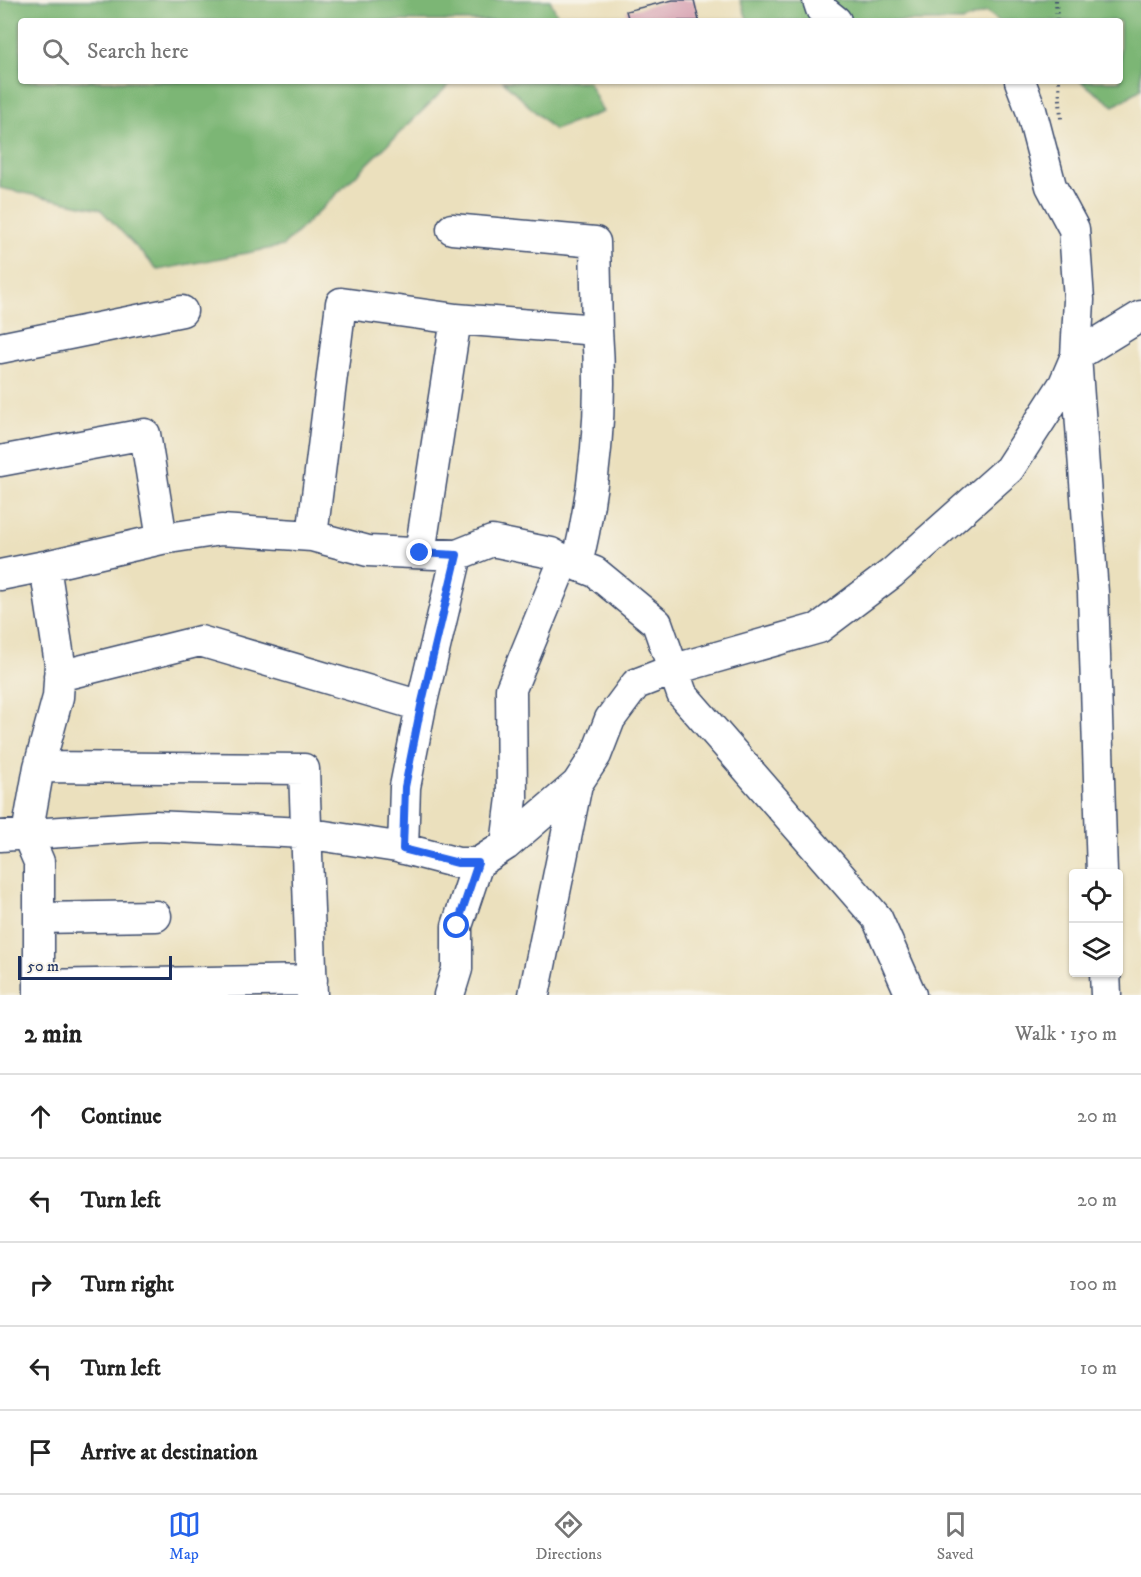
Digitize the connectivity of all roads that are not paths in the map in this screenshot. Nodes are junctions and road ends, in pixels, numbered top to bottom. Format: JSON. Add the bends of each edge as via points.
{"nodes":[{"id":1,"x":818,"y":0,"type":"edge"},
{"id":2,"x":832,"y":18,"type":"edge"},
{"id":3,"x":1021,"y":84,"type":"edge"},
{"id":4,"x":452,"y":229,"type":"dead end"},
{"id":5,"x":182,"y":311,"type":"dead end"},
{"id":6,"x":1141,"y":316,"type":"edge"},
{"id":7,"x":456,"y":319,"type":"junction"},
{"id":8,"x":597,"y":330,"type":"junction"},
{"id":9,"x":0,"y":348,"type":"edge"},
{"id":10,"x":1076,"y":356,"type":"junction"},
{"id":11,"x":0,"y":461,"type":"edge"},
{"id":12,"x":312,"y":536,"type":"junction"},
{"id":13,"x":162,"y":539,"type":"junction"},
{"id":14,"x":420,"y":553,"type":"junction"},
{"id":15,"x":457,"y":555,"type":"junction"},
{"id":16,"x":570,"y":562,"type":"junction"},
{"id":17,"x":45,"y":566,"type":"junction"},
{"id":18,"x":0,"y":575,"type":"edge"},
{"id":19,"x":675,"y":669,"type":"junction"},
{"id":20,"x":59,"y":676,"type":"junction"},
{"id":21,"x":421,"y":706,"type":"junction"},
{"id":22,"x":39,"y":767,"type":"junction"},
{"id":23,"x":577,"y":784,"type":"junction"},
{"id":24,"x":305,"y":832,"type":"junction"},
{"id":25,"x":13,"y":835,"type":"edge"},
{"id":26,"x":506,"y":844,"type":"junction"},
{"id":27,"x":403,"y":849,"type":"junction"},
{"id":28,"x":478,"y":863,"type":"junction"},
{"id":29,"x":1102,"y":869,"type":"edge"},
{"id":30,"x":156,"y":915,"type":"dead end"},
{"id":31,"x":39,"y":918,"type":"junction"},
{"id":32,"x":1105,"y":977,"type":"edge"},
{"id":33,"x":312,"y":987,"type":"edge"},
{"id":34,"x":39,"y":990,"type":"edge"},
{"id":35,"x":449,"y":995,"type":"edge"},
{"id":36,"x":534,"y":995,"type":"edge"},
{"id":37,"x":911,"y":995,"type":"edge"},
{"id":38,"x":1106,"y":995,"type":"edge"}],
"edges":[{"from":1,"to":2,"type":"street","via":[[821,9]]},
{"from":3,"to":10,"type":"street","via":[[1051,186],[1074,229],[1079,300]]},
{"from":4,"to":8,"type":"street","via":[[595,242]]},
{"from":5,"to":9,"type":"street"},
{"from":6,"to":10,"type":"street"},
{"from":7,"to":8,"type":"street"},
{"from":7,"to":12,"type":"street","via":[[340,303]]},
{"from":7,"to":14,"type":"street"},
{"from":8,"to":16,"type":"street","via":[[598,436]]},
{"from":10,"to":19,"type":"street","via":[[1064,384],[1009,470],[892,573],[819,628]]},
{"from":10,"to":29,"type":"street","via":[[1094,593]]},
{"from":11,"to":13,"type":"street","via":[[145,434]]},
{"from":12,"to":13,"type":"street","via":[[221,530]]},
{"from":12,"to":14,"type":"street","via":[[368,551]]},
{"from":13,"to":17,"type":"street"},
{"from":14,"to":15,"type":"street"},
{"from":15,"to":16,"type":"street","via":[[492,542],[551,553]]},
{"from":15,"to":21,"type":"street"},
{"from":16,"to":19,"type":"street","via":[[595,572],[657,623]]},
{"from":16,"to":26,"type":"street","via":[[511,689],[512,798]]},
{"from":17,"to":18,"type":"street"},
{"from":17,"to":20,"type":"street"},
{"from":19,"to":23,"type":"street","via":[[636,684],[610,719],[596,755]]},
{"from":19,"to":37,"type":"street","via":[[682,694],[877,918]]},
{"from":20,"to":21,"type":"street","via":[[200,641]]},
{"from":20,"to":22,"type":"street","via":[[58,697]]},
{"from":21,"to":27,"type":"street","via":[[405,787]]},
{"from":22,"to":24,"type":"street","via":[[304,770]]},
{"from":22,"to":25,"type":"street"},
{"from":23,"to":26,"type":"street"},
{"from":23,"to":36,"type":"street"},
{"from":24,"to":25,"type":"street","via":[[154,826]]},
{"from":24,"to":27,"type":"street"},
{"from":24,"to":33,"type":"street"},
{"from":25,"to":31,"type":"street","via":[[39,862]]},
{"from":26,"to":28,"type":"street"},
{"from":27,"to":28,"type":"street","via":[[458,863]]},
{"from":28,"to":35,"type":"street","via":[[457,926],[457,969]]},
{"from":30,"to":31,"type":"street"},
{"from":31,"to":34,"type":"street"},
{"from":32,"to":38,"type":"street"},
{"from":33,"to":34,"type":"street"}]}
